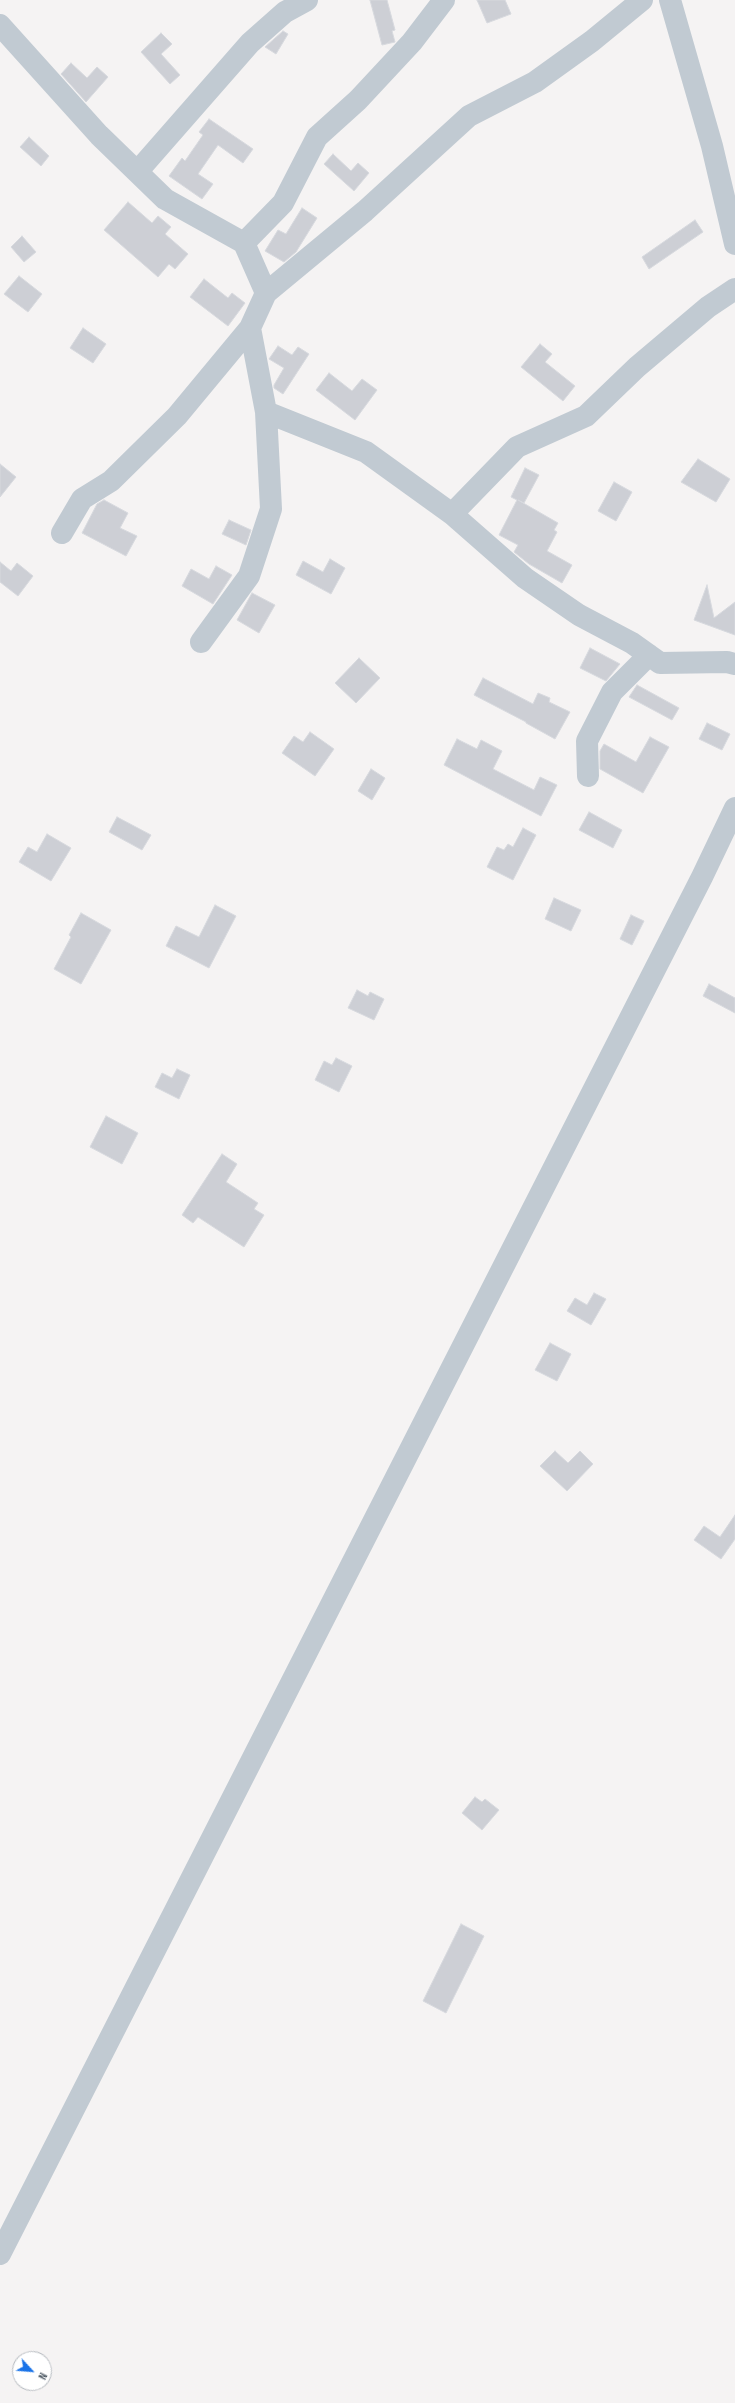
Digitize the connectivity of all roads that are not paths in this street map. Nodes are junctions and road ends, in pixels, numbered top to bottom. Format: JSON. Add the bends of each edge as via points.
{"nodes":[{"id":1,"x":307,"y":0,"type":"edge"},
{"id":2,"x":444,"y":0,"type":"edge"},
{"id":3,"x":642,"y":0,"type":"edge"},
{"id":4,"x":670,"y":0,"type":"edge"},
{"id":5,"x":0,"y":25,"type":"edge"},
{"id":6,"x":137,"y":172,"type":"junction"},
{"id":7,"x":244,"y":243,"type":"junction"},
{"id":8,"x":735,"y":244,"type":"edge"},
{"id":9,"x":735,"y":289,"type":"edge"},
{"id":10,"x":266,"y":293,"type":"junction"},
{"id":11,"x":250,"y":328,"type":"junction"},
{"id":12,"x":266,"y":412,"type":"junction"},
{"id":13,"x":452,"y":514,"type":"junction"},
{"id":14,"x":62,"y":533,"type":"dead end"},
{"id":15,"x":201,"y":642,"type":"dead end"},
{"id":16,"x":649,"y":655,"type":"junction"},
{"id":17,"x":735,"y":664,"type":"edge"},
{"id":18,"x":588,"y":776,"type":"dead end"},
{"id":19,"x":735,"y":808,"type":"edge"},
{"id":20,"x":0,"y":2254,"type":"edge"}],
"edges":[{"from":1,"to":6,"type":"street","via":[[285,12],[250,43]]},
{"from":2,"to":7,"type":"street","via":[[412,42],[358,100],[317,137],[282,203]]},
{"from":3,"to":10,"type":"street","via":[[592,41],[535,82],[469,116],[366,211]]},
{"from":4,"to":8,"type":"street","via":[[712,146]]},
{"from":5,"to":6,"type":"street","via":[[98,135]]},
{"from":6,"to":7,"type":"street","via":[[165,199]]},
{"from":7,"to":10,"type":"street"},
{"from":9,"to":13,"type":"street","via":[[708,307],[637,367],[586,416],[517,447]]},
{"from":10,"to":11,"type":"street"},
{"from":11,"to":12,"type":"street"},
{"from":11,"to":14,"type":"street","via":[[177,416],[111,481],[82,499]]},
{"from":12,"to":13,"type":"street","via":[[366,452]]},
{"from":12,"to":15,"type":"street","via":[[271,509],[248,576]]},
{"from":13,"to":16,"type":"street","via":[[525,578],[579,615]]},
{"from":16,"to":17,"type":"street","via":[[660,663]]},
{"from":16,"to":18,"type":"street","via":[[612,692],[587,741]]},
{"from":19,"to":20,"type":"street"}]}
